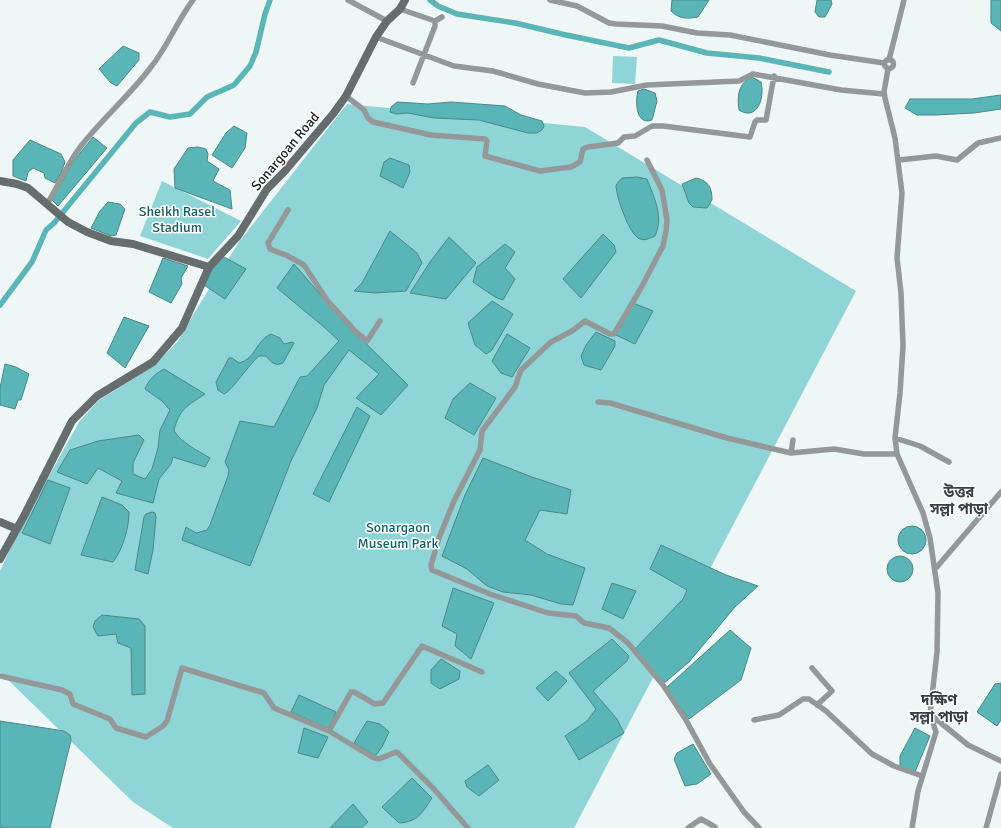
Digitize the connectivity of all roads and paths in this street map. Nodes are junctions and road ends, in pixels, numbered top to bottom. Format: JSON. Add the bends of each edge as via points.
{"nodes":[{"id":1,"x":193,"y":0,"type":"edge"},
{"id":2,"x":348,"y":0,"type":"edge"},
{"id":3,"x":405,"y":0,"type":"edge"},
{"id":4,"x":550,"y":0,"type":"edge"},
{"id":5,"x":904,"y":0,"type":"edge"},
{"id":6,"x":400,"y":9,"type":"junction"},
{"id":7,"x":442,"y":17,"type":"dead end"},
{"id":8,"x":387,"y":21,"type":"junction"},
{"id":9,"x":434,"y":21,"type":"junction"},
{"id":10,"x":376,"y":37,"type":"junction"},
{"id":11,"x":424,"y":54,"type":"junction"},
{"id":12,"x":887,"y":64,"type":"junction"},
{"id":13,"x":774,"y":76,"type":"junction"},
{"id":14,"x":413,"y":83,"type":"dead end"},
{"id":15,"x":884,"y":94,"type":"junction"},
{"id":16,"x":346,"y":96,"type":"junction"},
{"id":17,"x":1001,"y":138,"type":"edge"},
{"id":18,"x":647,"y":160,"type":"dead end"},
{"id":19,"x":899,"y":160,"type":"junction"},
{"id":20,"x":0,"y":181,"type":"edge"},
{"id":21,"x":47,"y":204,"type":"junction"},
{"id":22,"x":288,"y":210,"type":"dead end"},
{"id":23,"x":209,"y":267,"type":"junction"},
{"id":24,"x":380,"y":322,"type":"dead end"},
{"id":25,"x":598,"y":402,"type":"dead end"},
{"id":26,"x":895,"y":438,"type":"junction"},
{"id":27,"x":793,"y":440,"type":"dead end"},
{"id":28,"x":791,"y":453,"type":"junction"},
{"id":29,"x":897,"y":454,"type":"junction"},
{"id":30,"x":949,"y":462,"type":"dead end"},
{"id":31,"x":1001,"y":492,"type":"edge"},
{"id":32,"x":0,"y":522,"type":"edge"},
{"id":33,"x":17,"y":528,"type":"junction"},
{"id":34,"x":0,"y":559,"type":"edge"},
{"id":35,"x":936,"y":568,"type":"junction"},
{"id":36,"x":812,"y":668,"type":"dead end"},
{"id":37,"x":482,"y":672,"type":"dead end"},
{"id":38,"x":0,"y":676,"type":"edge"},
{"id":39,"x":817,"y":705,"type":"junction"},
{"id":40,"x":930,"y":714,"type":"junction"},
{"id":41,"x":754,"y":720,"type":"dead end"},
{"id":42,"x":329,"y":731,"type":"junction"},
{"id":43,"x":1001,"y":761,"type":"edge"},
{"id":44,"x":1001,"y":774,"type":"edge"},
{"id":45,"x":922,"y":776,"type":"junction"},
{"id":46,"x":715,"y":827,"type":"dead end"},
{"id":47,"x":468,"y":828,"type":"edge"},
{"id":48,"x":688,"y":828,"type":"edge"},
{"id":49,"x":759,"y":828,"type":"edge"},
{"id":50,"x":912,"y":828,"type":"edge"},
{"id":51,"x":986,"y":828,"type":"edge"}],
"edges":[{"from":1,"to":21,"type":"street","via":[[152,67],[77,151]]},
{"from":2,"to":8,"type":"street"},
{"from":3,"to":6,"type":"main road","name":"Sonargoan Road"},
{"from":4,"to":12,"type":"street","via":[[577,6],[609,23],[662,26],[697,33],[730,35],[830,56]]},
{"from":5,"to":12,"type":"street"},
{"from":6,"to":8,"type":"main road","name":"Sonargoan Road"},
{"from":6,"to":9,"type":"street"},
{"from":7,"to":9,"type":"street"},
{"from":8,"to":10,"type":"main road","name":"Sonargoan Road"},
{"from":9,"to":11,"type":"street","via":[[436,26]]},
{"from":10,"to":11,"type":"street"},
{"from":10,"to":16,"type":"main road","name":"Sonargoan Road"},
{"from":11,"to":13,"type":"street","via":[[454,66],[493,71],[538,84],[585,93],[610,92],[647,85],[740,81],[754,74]]},
{"from":11,"to":14,"type":"street"},
{"from":12,"to":15,"type":"street"},
{"from":13,"to":15,"type":"street","via":[[841,90]]},
{"from":13,"to":16,"type":"street","via":[[766,120],[754,122],[750,137],[652,126],[636,136],[624,137],[618,143],[583,149],[580,162],[571,167],[540,171],[486,156],[485,139],[431,135],[373,122],[364,110]]},
{"from":15,"to":19,"type":"street"},
{"from":16,"to":23,"type":"main road","name":"Sonargoan Road","via":[[267,189],[238,236]]},
{"from":17,"to":19,"type":"street","via":[[978,143],[957,160],[936,156]]},
{"from":18,"to":49,"type":"street","via":[[662,190],[667,220],[663,246],[641,288],[614,334],[585,321],[551,342],[521,370],[515,387],[482,431],[480,450],[448,516],[431,565],[432,570],[490,594],[548,613],[576,616],[584,623],[609,628],[628,643],[663,685],[710,764],[744,812]]},
{"from":19,"to":26,"type":"street","via":[[902,194],[897,258],[901,293],[902,346]]},
{"from":20,"to":21,"type":"main road","via":[[28,188]]},
{"from":21,"to":23,"type":"main road","via":[[68,222],[87,232],[111,241],[133,244]]},
{"from":22,"to":24,"type":"street","via":[[268,243],[270,249],[304,265],[327,300],[367,341]]},
{"from":23,"to":33,"type":"main road","name":"Sonargoan Road","via":[[182,328],[153,362],[97,396],[72,421]]},
{"from":25,"to":28,"type":"street","via":[[610,403],[727,438]]},
{"from":26,"to":29,"type":"street"},
{"from":26,"to":30,"type":"street","via":[[920,446]]},
{"from":27,"to":28,"type":"street"},
{"from":28,"to":29,"type":"street","via":[[834,449],[864,454]]},
{"from":29,"to":35,"type":"street","via":[[923,513]]},
{"from":31,"to":35,"type":"street"},
{"from":32,"to":33,"type":"main road"},
{"from":33,"to":34,"type":"main road","name":"Sonargoan Road"},
{"from":35,"to":40,"type":"street","via":[[937,652]]},
{"from":36,"to":39,"type":"street","via":[[832,691]]},
{"from":37,"to":42,"type":"street","via":[[422,646],[383,703],[375,704],[350,692]]},
{"from":38,"to":42,"type":"street","via":[[62,690],[70,694],[73,704],[110,719],[116,728],[146,737],[167,721],[180,670],[184,667],[264,693],[274,708]]},
{"from":39,"to":41,"type":"street","via":[[809,699],[803,699],[779,716]]},
{"from":39,"to":45,"type":"street","via":[[872,754],[894,766]]},
{"from":40,"to":43,"type":"street","via":[[968,745]]},
{"from":40,"to":45,"type":"street","via":[[936,732]]},
{"from":42,"to":47,"type":"street","via":[[377,759],[396,752],[401,755]]},
{"from":44,"to":51,"type":"street"},
{"from":45,"to":50,"type":"street"},
{"from":46,"to":48,"type":"street","via":[[701,819]]}]}
